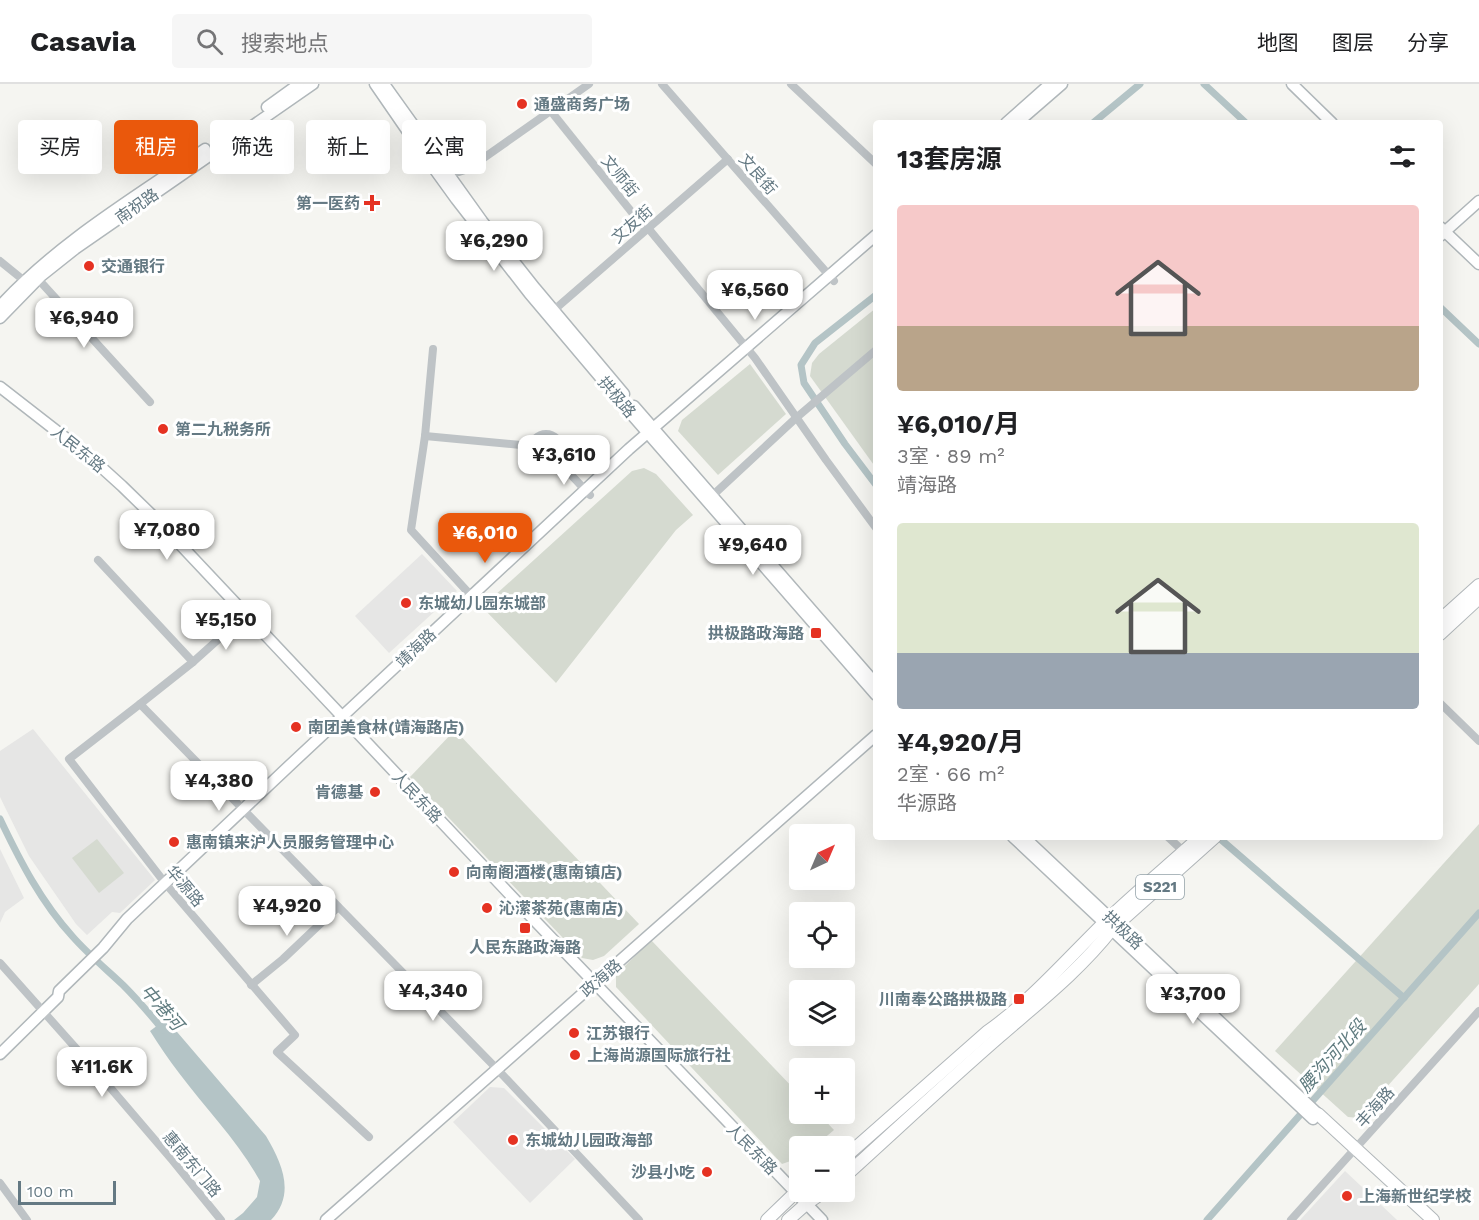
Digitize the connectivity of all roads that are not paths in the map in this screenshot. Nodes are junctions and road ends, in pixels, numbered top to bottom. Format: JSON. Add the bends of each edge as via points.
{"nodes":[{"id":1,"x":299,"y":84,"type":"edge"},
{"id":2,"x":313,"y":84,"type":"edge"},
{"id":3,"x":375,"y":84,"type":"edge"},
{"id":4,"x":384,"y":84,"type":"edge"},
{"id":5,"x":589,"y":84,"type":"edge"},
{"id":6,"x":662,"y":84,"type":"edge"},
{"id":7,"x":791,"y":84,"type":"edge"},
{"id":8,"x":1050,"y":84,"type":"edge"},
{"id":9,"x":1062,"y":84,"type":"edge"},
{"id":10,"x":1292,"y":84,"type":"edge"},
{"id":11,"x":550,"y":110,"type":"junction"},
{"id":12,"x":409,"y":120,"type":"edge"},
{"id":13,"x":1009,"y":120,"type":"edge"},
{"id":14,"x":1020,"y":120,"type":"edge"},
{"id":15,"x":1329,"y":120,"type":"edge"},
{"id":16,"x":486,"y":156,"type":"edge"},
{"id":17,"x":728,"y":159,"type":"junction"},
{"id":18,"x":873,"y":161,"type":"edge"},
{"id":19,"x":448,"y":174,"type":"edge"},
{"id":20,"x":1479,"y":201,"type":"edge"},
{"id":21,"x":647,"y":229,"type":"junction"},
{"id":22,"x":1443,"y":230,"type":"edge"},
{"id":23,"x":1443,"y":232,"type":"edge"},
{"id":24,"x":873,"y":239,"type":"edge"},
{"id":25,"x":873,"y":246,"type":"edge"},
{"id":26,"x":0,"y":261,"type":"edge"},
{"id":27,"x":1479,"y":264,"type":"edge"},
{"id":28,"x":832,"y":278,"type":"junction"},
{"id":29,"x":31,"y":282,"type":"junction"},
{"id":30,"x":0,"y":306,"type":"edge"},
{"id":31,"x":554,"y":310,"type":"junction"},
{"id":32,"x":0,"y":318,"type":"edge"},
{"id":33,"x":433,"y":349,"type":"dead end"},
{"id":34,"x":749,"y":350,"type":"junction"},
{"id":35,"x":873,"y":353,"type":"edge"},
{"id":36,"x":0,"y":387,"type":"edge"},
{"id":37,"x":0,"y":396,"type":"edge"},
{"id":38,"x":150,"y":402,"type":"dead end"},
{"id":39,"x":796,"y":418,"type":"junction"},
{"id":40,"x":652,"y":433,"type":"junction"},
{"id":41,"x":425,"y":436,"type":"junction"},
{"id":42,"x":531,"y":446,"type":"junction"},
{"id":43,"x":556,"y":459,"type":"junction"},
{"id":44,"x":587,"y":492,"type":"junction"},
{"id":45,"x":712,"y":496,"type":"junction"},
{"id":46,"x":873,"y":524,"type":"edge"},
{"id":47,"x":98,"y":560,"type":"dead end"},
{"id":48,"x":1479,"y":585,"type":"edge"},
{"id":49,"x":1479,"y":598,"type":"edge"},
{"id":50,"x":473,"y":599,"type":"junction"},
{"id":51,"x":1443,"y":617,"type":"edge"},
{"id":52,"x":241,"y":619,"type":"junction"},
{"id":53,"x":1443,"y":631,"type":"edge"},
{"id":54,"x":193,"y":662,"type":"junction"},
{"id":55,"x":873,"y":681,"type":"edge"},
{"id":56,"x":873,"y":691,"type":"edge"},
{"id":57,"x":140,"y":704,"type":"junction"},
{"id":58,"x":1443,"y":706,"type":"edge"},
{"id":59,"x":342,"y":721,"type":"junction"},
{"id":60,"x":873,"y":738,"type":"edge"},
{"id":61,"x":1479,"y":741,"type":"edge"},
{"id":62,"x":245,"y":812,"type":"junction"},
{"id":63,"x":1016,"y":840,"type":"edge"},
{"id":64,"x":1027,"y":840,"type":"edge"},
{"id":65,"x":1171,"y":840,"type":"edge"},
{"id":66,"x":1205,"y":840,"type":"edge"},
{"id":67,"x":1206,"y":840,"type":"edge"},
{"id":68,"x":1184,"y":851,"type":"junction"},
{"id":69,"x":167,"y":886,"type":"junction"},
{"id":70,"x":338,"y":907,"type":"junction"},
{"id":71,"x":1111,"y":923,"type":"junction"},
{"id":72,"x":0,"y":963,"type":"edge"},
{"id":73,"x":251,"y":985,"type":"junction"},
{"id":74,"x":592,"y":986,"type":"junction"},
{"id":75,"x":40,"y":1009,"type":"junction"},
{"id":76,"x":1479,"y":1011,"type":"edge"},
{"id":77,"x":0,"y":1044,"type":"edge"},
{"id":78,"x":0,"y":1054,"type":"edge"},
{"id":79,"x":498,"y":1070,"type":"junction"},
{"id":80,"x":1316,"y":1117,"type":"joint"},
{"id":81,"x":369,"y":1137,"type":"dead end"},
{"id":82,"x":855,"y":1148,"type":"edge"},
{"id":83,"x":1353,"y":1152,"type":"junction"},
{"id":84,"x":855,"y":1167,"type":"edge"},
{"id":85,"x":0,"y":1184,"type":"edge"},
{"id":86,"x":789,"y":1188,"type":"edge"},
{"id":87,"x":789,"y":1200,"type":"edge"},
{"id":88,"x":801,"y":1202,"type":"edge"},
{"id":89,"x":811,"y":1202,"type":"edge"},
{"id":90,"x":804,"y":1207,"type":"junction"},
{"id":91,"x":27,"y":1220,"type":"edge"},
{"id":92,"x":221,"y":1220,"type":"edge"},
{"id":93,"x":326,"y":1220,"type":"edge"},
{"id":94,"x":639,"y":1220,"type":"edge"},
{"id":95,"x":767,"y":1220,"type":"edge"},
{"id":96,"x":788,"y":1220,"type":"edge"},
{"id":97,"x":812,"y":1220,"type":"edge"},
{"id":98,"x":822,"y":1220,"type":"edge"},
{"id":99,"x":1291,"y":1220,"type":"edge"},
{"id":100,"x":1420,"y":1220,"type":"edge"},
{"id":101,"x":1433,"y":1220,"type":"edge"}],
"edges":[{"from":1,"to":29,"type":"main road","name":"南祝路","via":[[80,235],[53,256]]},
{"from":2,"to":29,"type":"main road","name":"南祝路"},
{"from":3,"to":40,"type":"main road","name":"拱极路","via":[[502,260]]},
{"from":4,"to":12,"type":"main road","name":"拱极路"},
{"from":5,"to":11,"type":"street"},
{"from":6,"to":17,"type":"street","name":"文良街"},
{"from":7,"to":18,"type":"street"},
{"from":8,"to":13,"type":"main road"},
{"from":9,"to":14,"type":"main road"},
{"from":10,"to":15,"type":"main road"},
{"from":11,"to":16,"type":"street"},
{"from":11,"to":21,"type":"street","name":"文师街"},
{"from":17,"to":21,"type":"street","name":"文友街"},
{"from":17,"to":28,"type":"street","name":"文良街"},
{"from":19,"to":31,"type":"main road","name":"拱极路"},
{"from":20,"to":22,"type":"main road"},
{"from":21,"to":31,"type":"street","name":"文友街"},
{"from":21,"to":34,"type":"street","name":"文师街"},
{"from":23,"to":27,"type":"main road"},
{"from":24,"to":28,"type":"main road","name":"靖海路"},
{"from":25,"to":28,"type":"main road","name":"靖海路"},
{"from":26,"to":29,"type":"street"},
{"from":28,"to":34,"type":"main road","name":"靖海路"},
{"from":29,"to":30,"type":"main road","name":"南祝路"},
{"from":29,"to":32,"type":"main road","name":"南祝路"},
{"from":29,"to":38,"type":"street"},
{"from":31,"to":40,"type":"main road","name":"拱极路"},
{"from":33,"to":41,"type":"street"},
{"from":34,"to":39,"type":"street","name":"文师街"},
{"from":34,"to":40,"type":"main road","name":"靖海路"},
{"from":35,"to":39,"type":"street"},
{"from":36,"to":59,"type":"main road","name":"人民东路","via":[[122,486]]},
{"from":37,"to":52,"type":"main road","name":"人民东路","via":[[99,474]]},
{"from":39,"to":45,"type":"street"},
{"from":39,"to":46,"type":"street","name":"文师街"},
{"from":40,"to":44,"type":"main road","name":"靖海路"},
{"from":40,"to":45,"type":"main road","name":"拱极路"},
{"from":40,"to":56,"type":"main road","name":"拱极路"},
{"from":41,"to":42,"type":"street"},
{"from":41,"to":50,"type":"street","via":[[411,530]]},
{"from":42,"to":43,"type":"street","via":[[534,458],[541,463]]},
{"from":42,"to":43,"type":"street","via":[[540,435],[553,436],[560,446]]},
{"from":43,"to":44,"type":"street"},
{"from":44,"to":50,"type":"main road","name":"靖海路"},
{"from":45,"to":55,"type":"main road","name":"拱极路"},
{"from":47,"to":54,"type":"street"},
{"from":48,"to":51,"type":"main road"},
{"from":49,"to":53,"type":"main road"},
{"from":50,"to":59,"type":"main road","name":"靖海路"},
{"from":52,"to":54,"type":"street"},
{"from":52,"to":59,"type":"main road","name":"人民东路"},
{"from":54,"to":57,"type":"street"},
{"from":57,"to":62,"type":"street"},
{"from":57,"to":69,"type":"street","name":"华源路","via":[[69,759]]},
{"from":58,"to":61,"type":"street"},
{"from":59,"to":62,"type":"main road","name":"靖海路"},
{"from":59,"to":74,"type":"main road","name":"人民东路"},
{"from":60,"to":74,"type":"main road","name":"政海路"},
{"from":62,"to":69,"type":"main road","name":"靖海路"},
{"from":62,"to":70,"type":"street"},
{"from":63,"to":71,"type":"main road","name":"拱极路"},
{"from":64,"to":71,"type":"main road","name":"拱极路"},
{"from":65,"to":68,"type":"street"},
{"from":66,"to":68,"type":"main road","number":"S221"},
{"from":67,"to":71,"type":"main road","number":"S221"},
{"from":68,"to":71,"type":"main road","number":"S221"},
{"from":69,"to":73,"type":"street","name":"华源路"},
{"from":69,"to":75,"type":"main road","name":"靖海路","via":[[132,924],[124,924],[59,991],[58,997]]},
{"from":70,"to":73,"type":"street"},
{"from":70,"to":79,"type":"street"},
{"from":71,"to":80,"type":"main road","name":"拱极路"},
{"from":71,"to":82,"type":"main road"},
{"from":71,"to":84,"type":"main road","via":[[1102,943],[1058,987]]},
{"from":72,"to":75,"type":"street","name":"惠南东门路"},
{"from":73,"to":81,"type":"street","name":"华源路","via":[[295,1035],[277,1052]]},
{"from":74,"to":79,"type":"main road","name":"政海路"},
{"from":74,"to":86,"type":"main road","name":"人民东路"},
{"from":75,"to":77,"type":"main road","name":"靖海路"},
{"from":75,"to":78,"type":"main road","name":"靖海路"},
{"from":75,"to":92,"type":"street","name":"惠南东门路"},
{"from":76,"to":83,"type":"street","name":"丰海路"},
{"from":79,"to":93,"type":"main road","name":"政海路"},
{"from":79,"to":94,"type":"street"},
{"from":80,"to":83,"type":"main road","name":"拱极路"},
{"from":83,"to":99,"type":"street","name":"丰海路"},
{"from":83,"to":100,"type":"main road","name":"拱极路"},
{"from":83,"to":101,"type":"main road","name":"拱极路"},
{"from":85,"to":91,"type":"street"},
{"from":87,"to":95,"type":"main road"},
{"from":88,"to":90,"type":"main road","name":"人民东路"},
{"from":89,"to":90,"type":"main road"},
{"from":90,"to":96,"type":"main road"},
{"from":90,"to":97,"type":"main road","name":"人民东路"},
{"from":90,"to":98,"type":"main road","name":"人民东路"}]}
